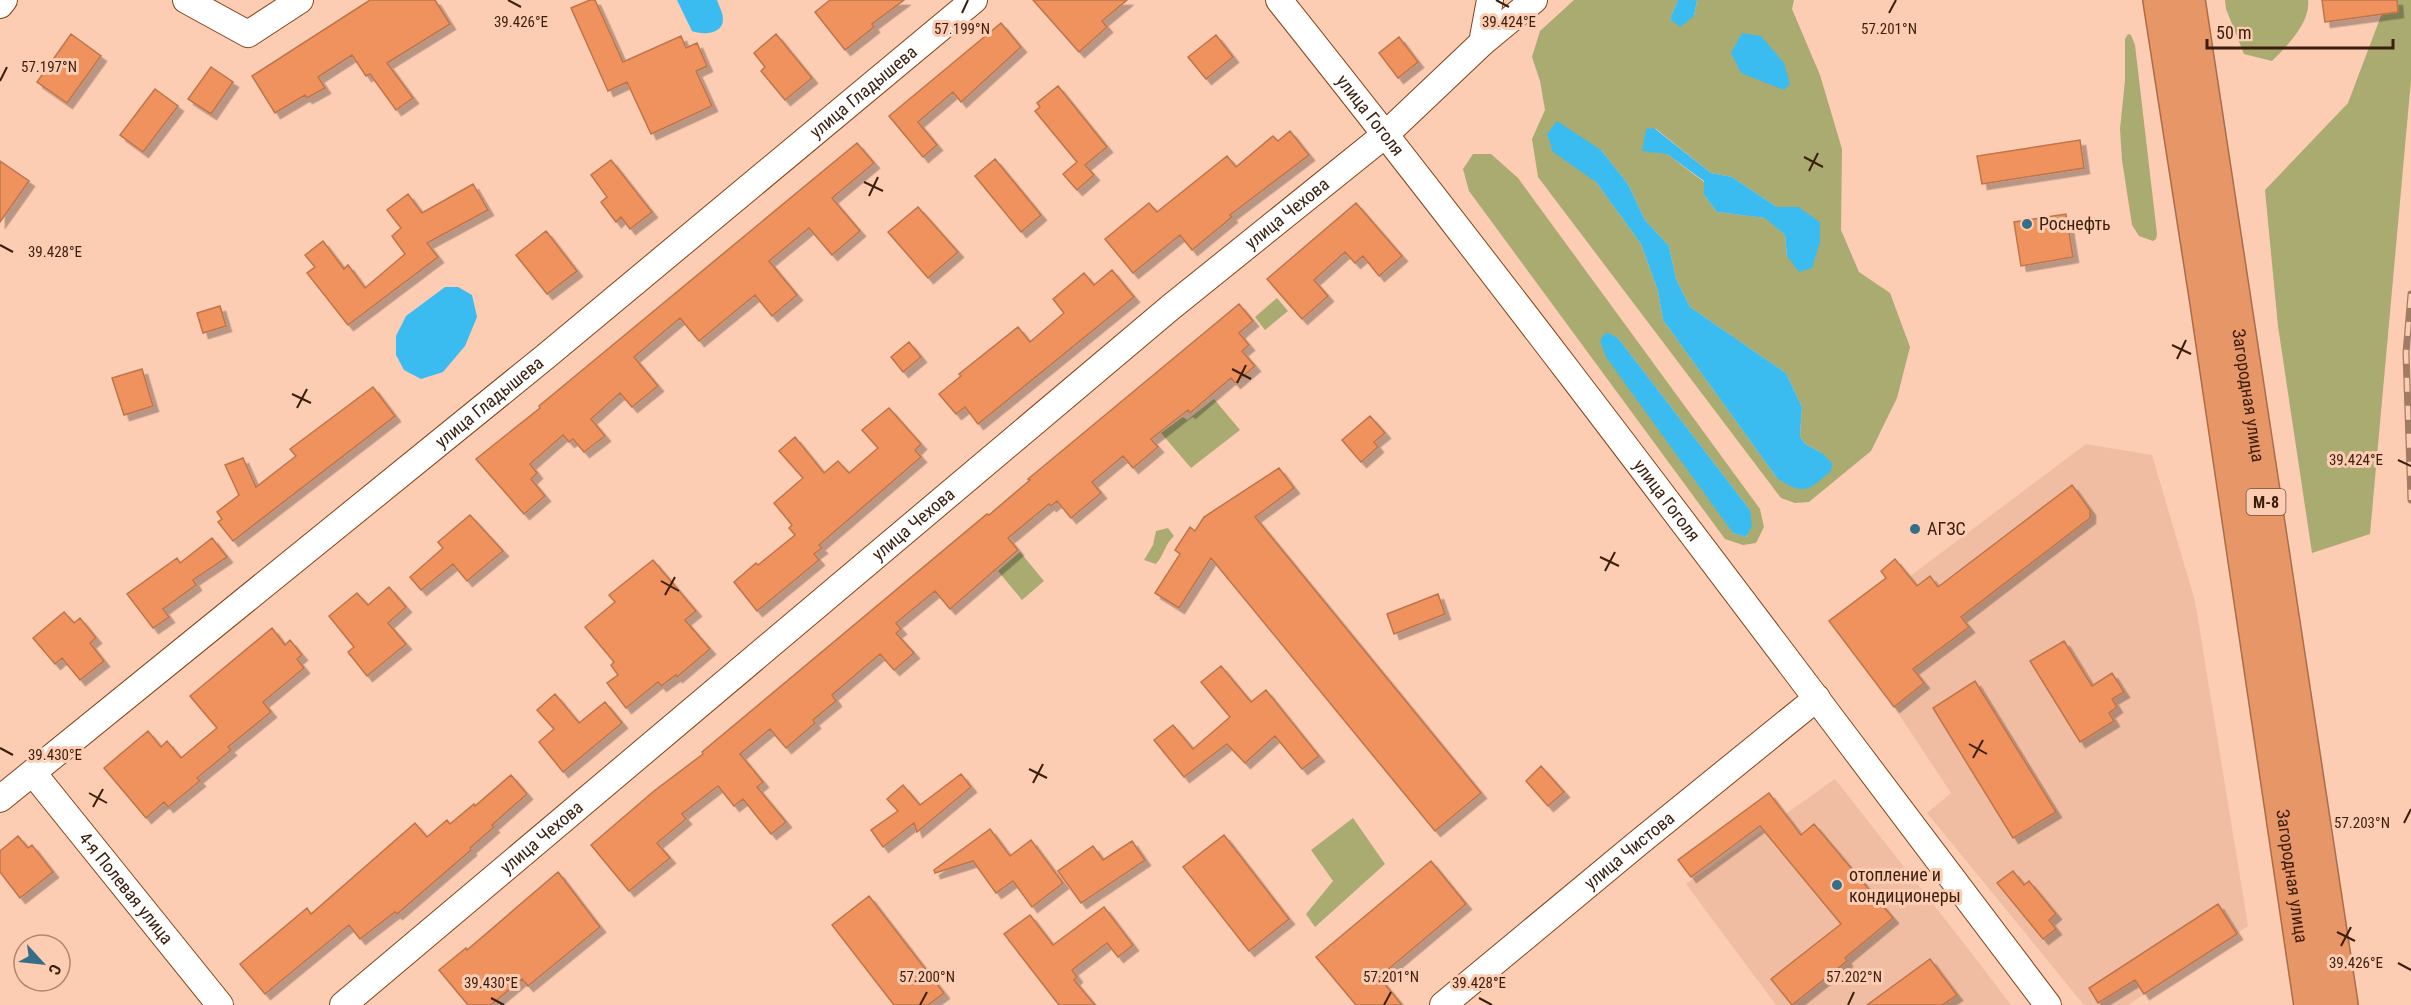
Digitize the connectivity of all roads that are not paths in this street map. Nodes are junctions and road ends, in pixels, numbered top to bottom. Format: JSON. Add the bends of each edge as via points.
{"nodes":[{"id":1,"x":4,"y":0,"type":"edge"},
{"id":2,"x":186,"y":0,"type":"edge"},
{"id":3,"x":300,"y":0,"type":"edge"},
{"id":4,"x":974,"y":0,"type":"edge"},
{"id":5,"x":1279,"y":0,"type":"edge"},
{"id":6,"x":1490,"y":0,"type":"edge"},
{"id":7,"x":1533,"y":0,"type":"edge"},
{"id":8,"x":2160,"y":0,"type":"edge"},
{"id":9,"x":2188,"y":0,"type":"edge"},
{"id":10,"x":0,"y":5,"type":"edge"},
{"id":11,"x":1482,"y":43,"type":"junction"},
{"id":12,"x":1386,"y":134,"type":"junction"},
{"id":13,"x":1817,"y":699,"type":"junction"},
{"id":14,"x":33,"y":773,"type":"junction"},
{"id":15,"x":0,"y":800,"type":"edge"},
{"id":16,"x":220,"y":1005,"type":"edge"},
{"id":17,"x":343,"y":1005,"type":"edge"},
{"id":18,"x":1443,"y":1005,"type":"edge"},
{"id":19,"x":2048,"y":1005,"type":"edge"},
{"id":20,"x":2311,"y":1005,"type":"edge"},
{"id":21,"x":2341,"y":1005,"type":"edge"}],
"edges":[{"from":1,"to":10,"type":"street"},
{"from":2,"to":3,"type":"street","via":[[248,34]]},
{"from":4,"to":14,"type":"street","name":"улица Гладышева","via":[[545,357]]},
{"from":5,"to":12,"type":"street","name":"улица Гоголя"},
{"from":6,"to":11,"type":"street"},
{"from":7,"to":11,"type":"street","name":"улица Чехова"},
{"from":8,"to":20,"type":"highway","name":"Загородная улица","number":"М-8"},
{"from":9,"to":21,"type":"highway","name":"Загородная улица","number":"М-8"},
{"from":11,"to":12,"type":"street","name":"улица Чехова"},
{"from":12,"to":13,"type":"street","name":"улица Гоголя"},
{"from":12,"to":17,"type":"street","name":"улица Чехова","via":[[1171,307]]},
{"from":13,"to":18,"type":"street","name":"улица Чистова"},
{"from":13,"to":19,"type":"street","name":"улица Гоголя"},
{"from":14,"to":15,"type":"street","name":"улица Гладышева"},
{"from":14,"to":16,"type":"street","name":"4-я Полевая улица"}]}
